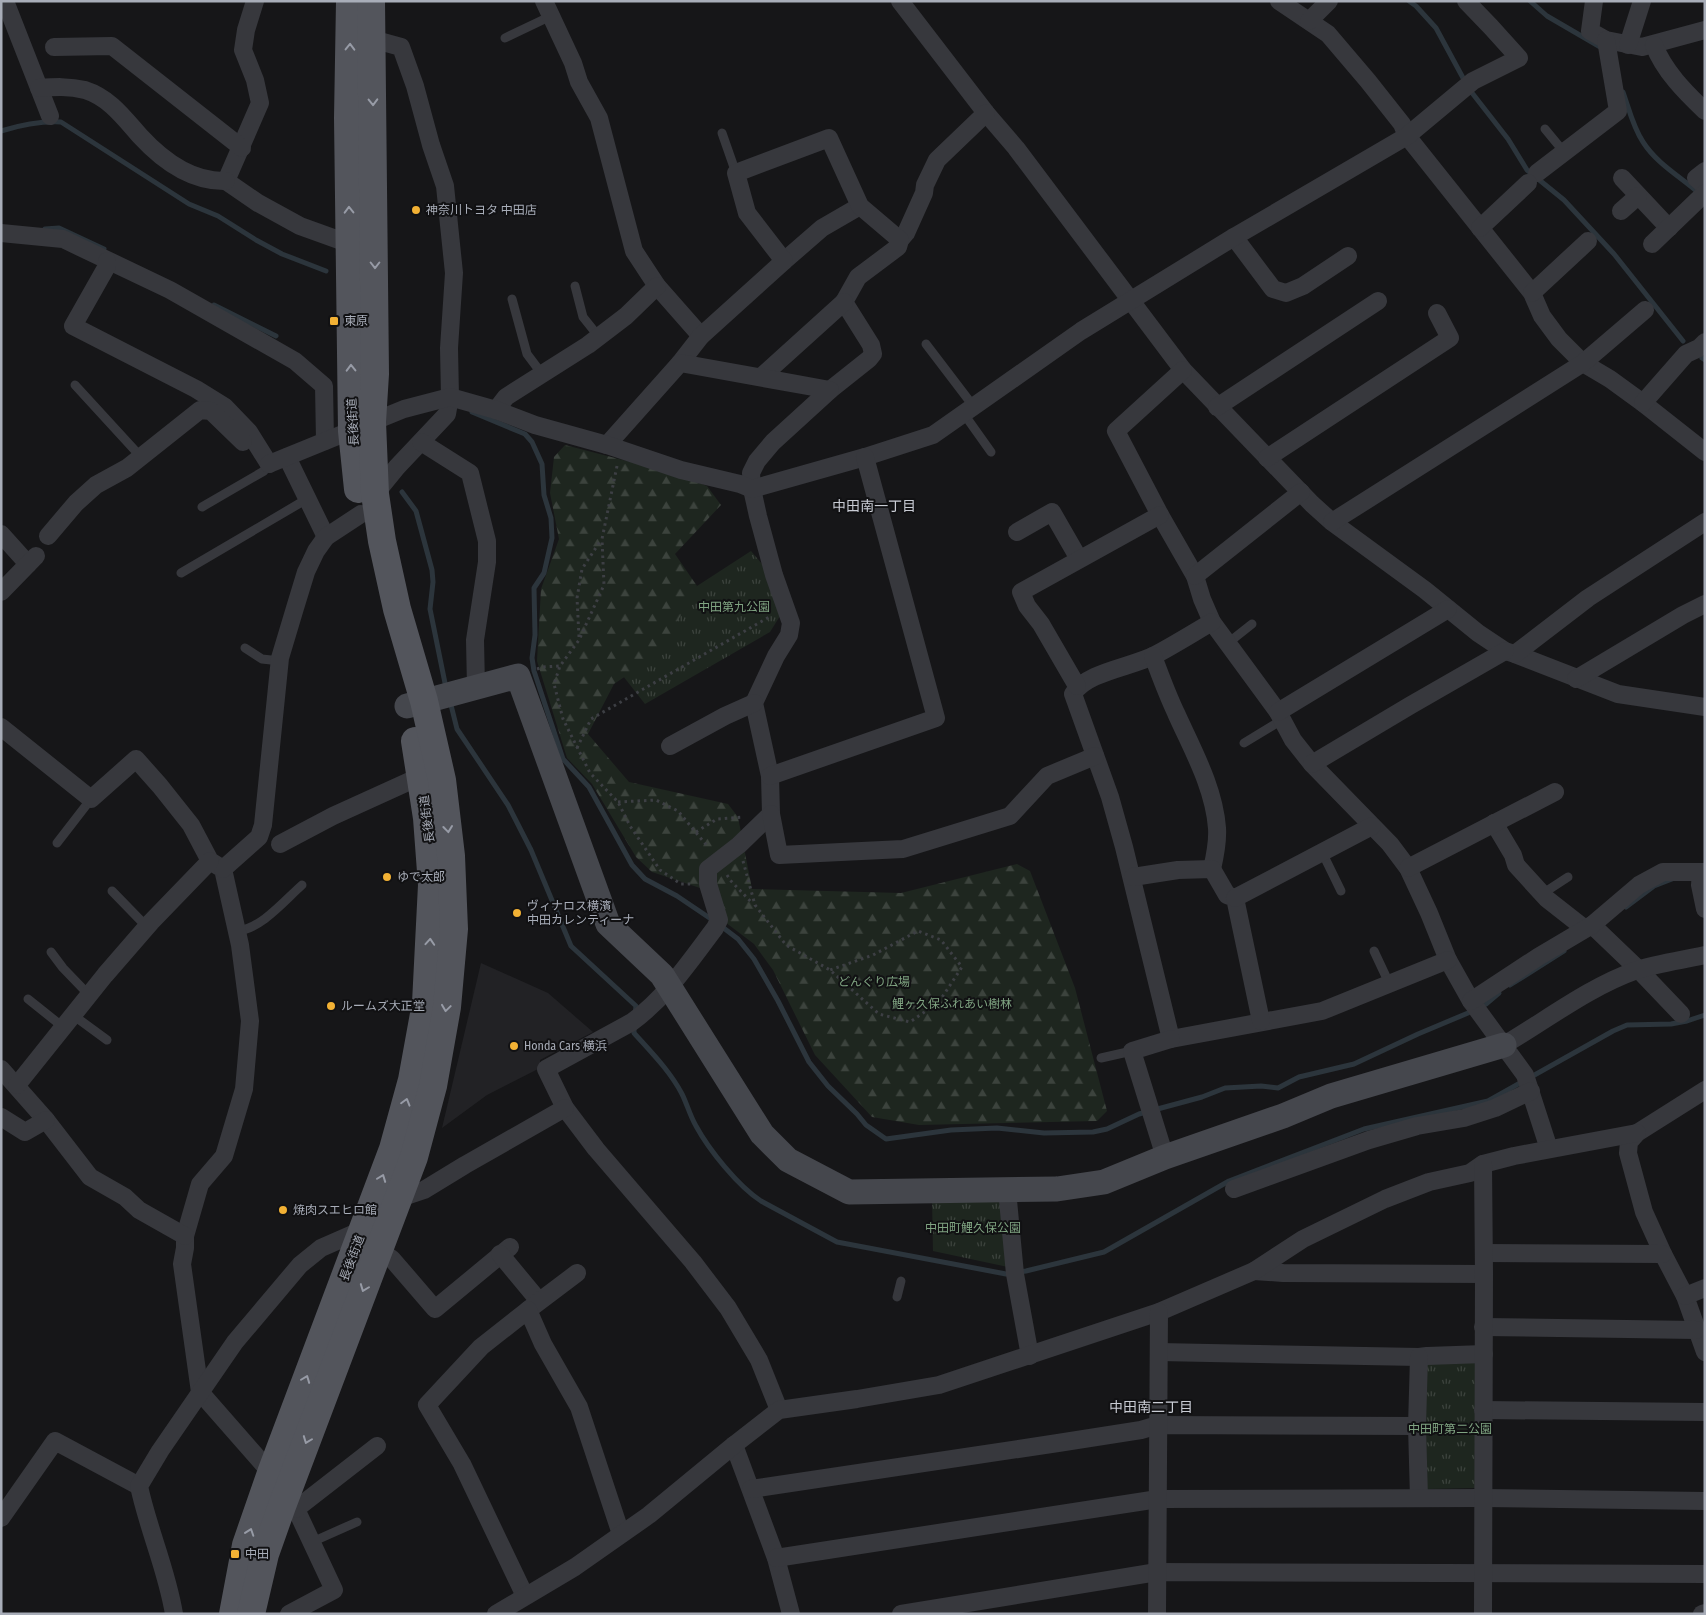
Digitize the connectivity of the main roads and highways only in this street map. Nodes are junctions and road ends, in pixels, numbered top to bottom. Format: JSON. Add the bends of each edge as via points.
{"nodes":[{"id":1,"x":350,"y":1,"type":"edge"},
{"id":2,"x":371,"y":1,"type":"edge"},
{"id":3,"x":362,"y":427,"type":"junction"},
{"id":4,"x":440,"y":696,"type":"junction"},
{"id":5,"x":370,"y":1239,"type":"junction"},
{"id":6,"x":233,"y":1614,"type":"edge"},
{"id":7,"x":251,"y":1614,"type":"edge"}],
"edges":[{"from":3,"to":1,"type":"main road","name":"長後街道","one_way":true,"via":[[350,244]]},
{"from":2,"to":3,"type":"main road","name":"長後街道","one_way":true,"via":[[375,374]]},
{"from":3,"to":4,"type":"main road","name":"長後街道","via":[[368,504],[368,560]]},
{"from":5,"to":4,"type":"main road","name":"長後街道","one_way":true,"via":[[412,1080],[426,1003],[432,885],[421,776]]},
{"from":4,"to":5,"type":"main road","name":"長後街道","one_way":true,"via":[[443,790],[451,856],[454,929],[447,1007],[433,1086],[414,1157],[398,1199]]},
{"from":6,"to":5,"type":"main road","name":"長後街道","one_way":true,"via":[[246,1545],[271,1473]]},
{"from":5,"to":7,"type":"main road","name":"長後街道","one_way":true,"via":[[289,1508],[265,1554]]}]}
